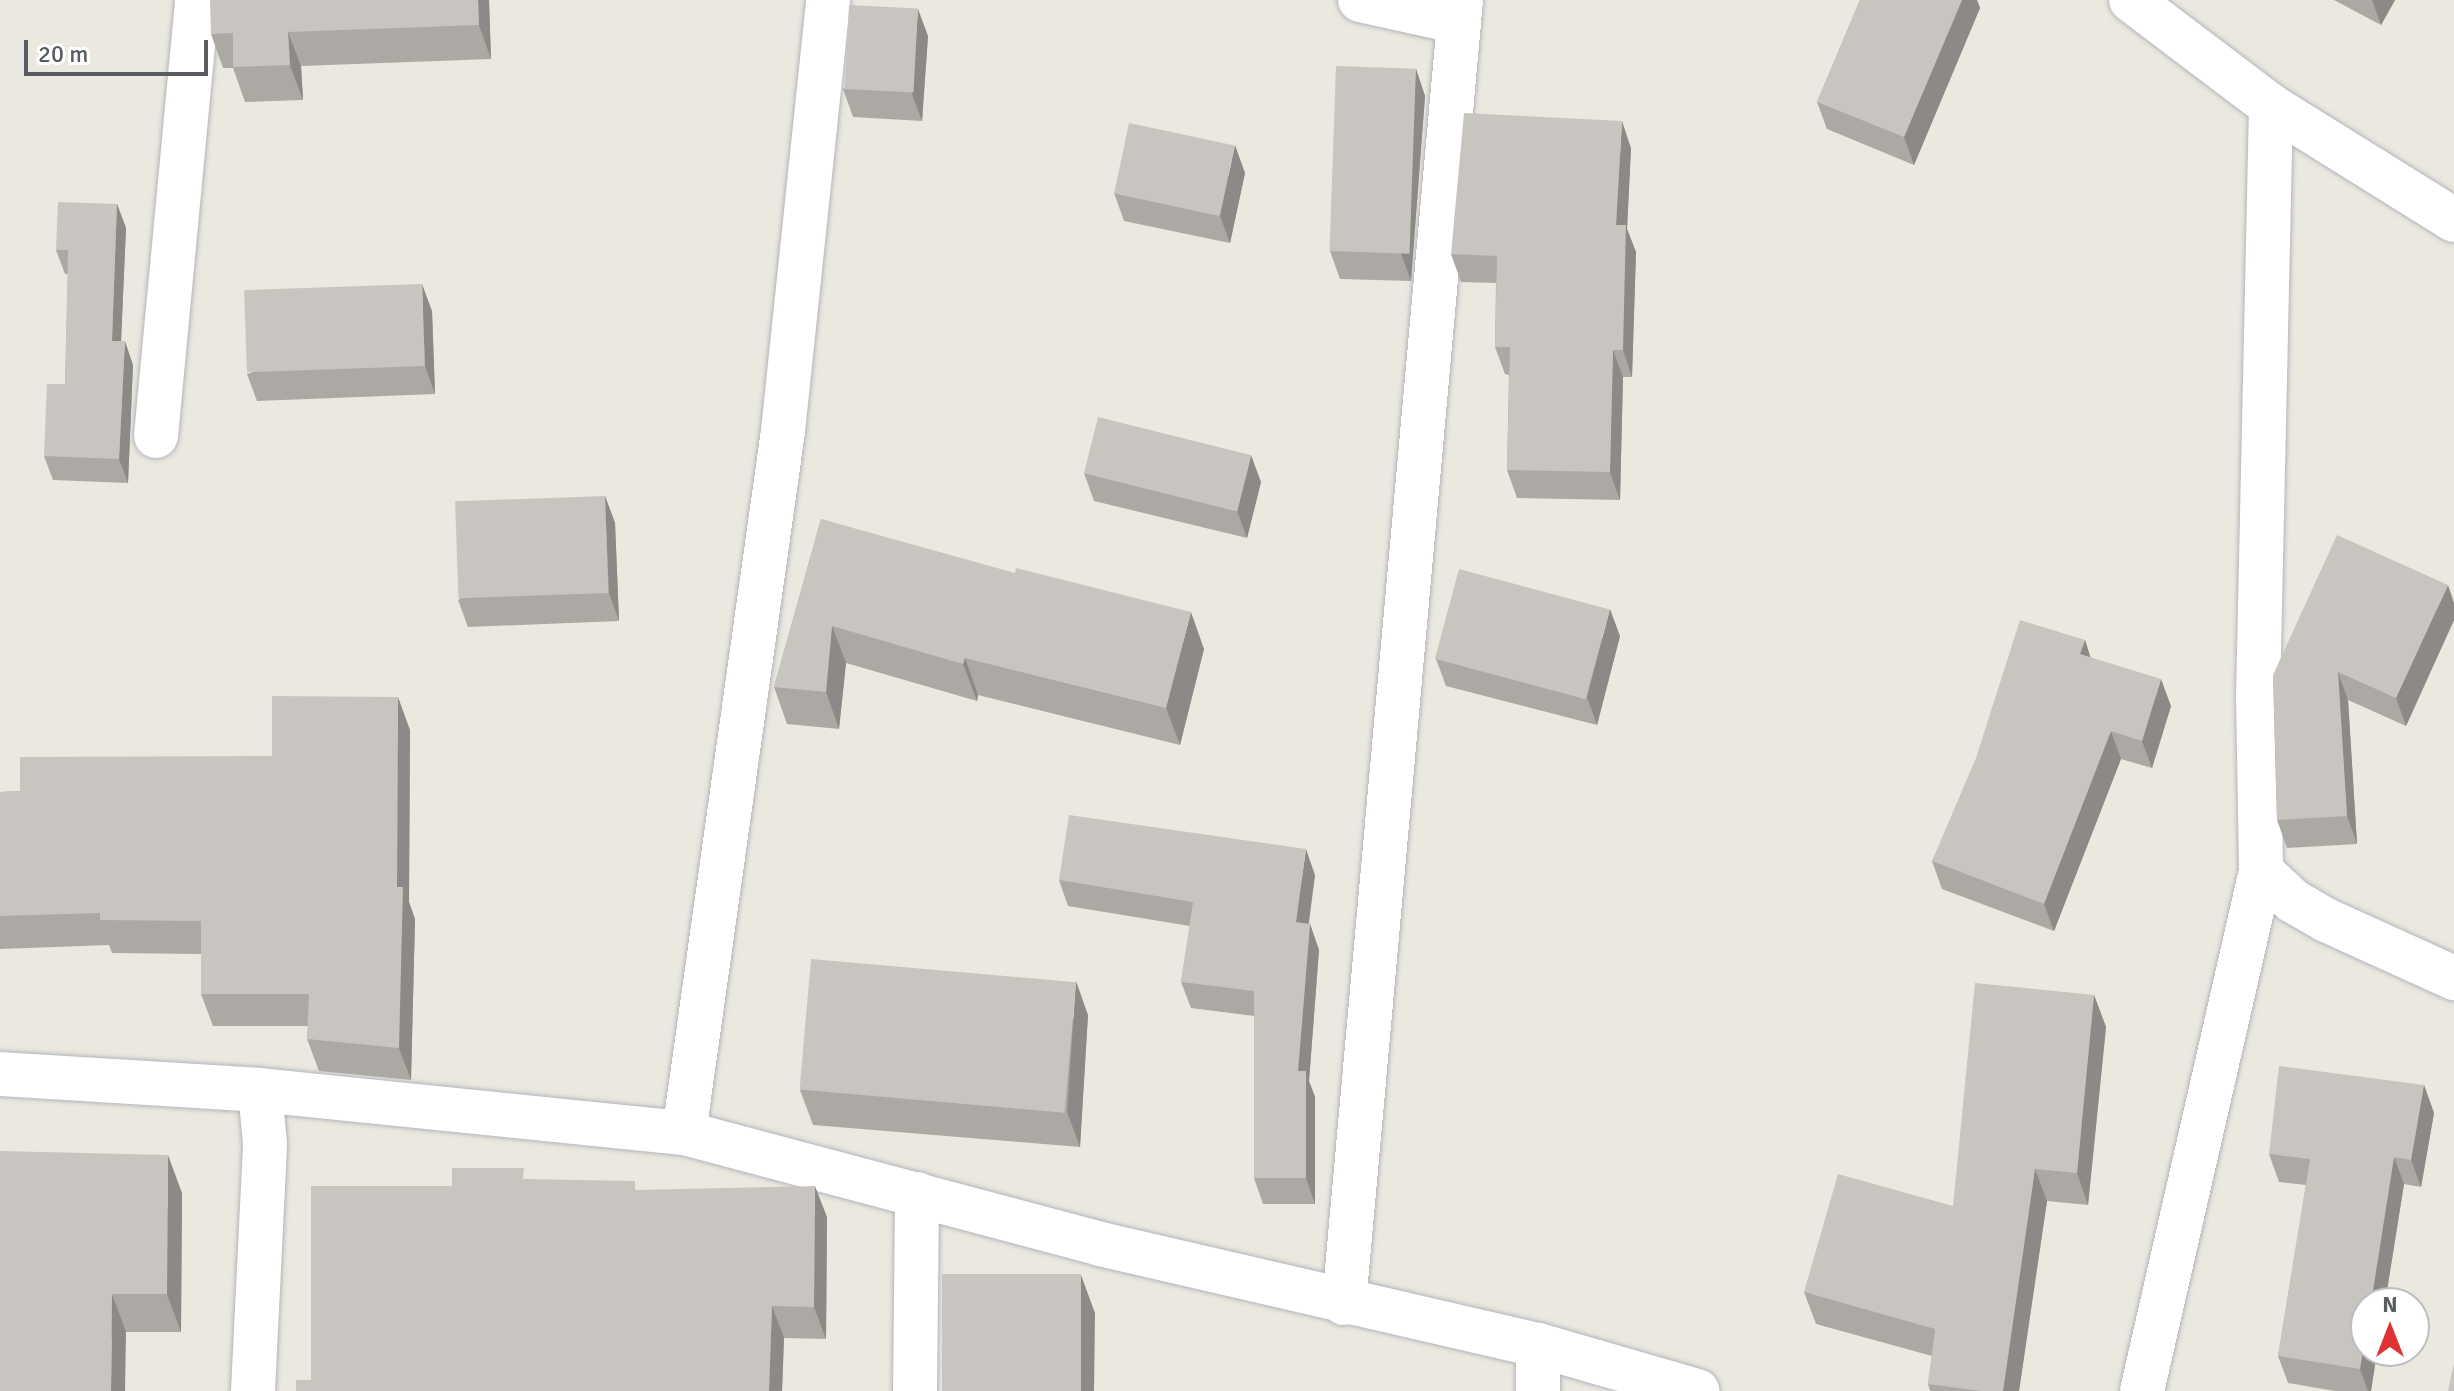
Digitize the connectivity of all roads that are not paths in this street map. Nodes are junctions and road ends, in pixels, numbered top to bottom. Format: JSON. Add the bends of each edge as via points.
{"nodes":[{"id":1,"x":197,"y":0,"type":"edge"},
{"id":2,"x":828,"y":0,"type":"edge"},
{"id":3,"x":1360,"y":0,"type":"edge"},
{"id":4,"x":2131,"y":0,"type":"edge"},
{"id":5,"x":1460,"y":11,"type":"edge"},
{"id":6,"x":2271,"y":106,"type":"junction"},
{"id":7,"x":2454,"y":220,"type":"edge"},
{"id":8,"x":156,"y":436,"type":"dead end"},
{"id":9,"x":2261,"y":871,"type":"junction"},
{"id":10,"x":2454,"y":978,"type":"edge"},
{"id":11,"x":0,"y":1074,"type":"edge"},
{"id":12,"x":260,"y":1090,"type":"junction"},
{"id":13,"x":684,"y":1133,"type":"junction"},
{"id":14,"x":917,"y":1194,"type":"junction"},
{"id":15,"x":1344,"y":1303,"type":"junction"},
{"id":16,"x":1538,"y":1345,"type":"junction"},
{"id":17,"x":253,"y":1391,"type":"edge"},
{"id":18,"x":915,"y":1391,"type":"edge"},
{"id":19,"x":1538,"y":1391,"type":"edge"},
{"id":20,"x":1697,"y":1391,"type":"edge"},
{"id":21,"x":2142,"y":1391,"type":"edge"}],
"edges":[{"from":1,"to":8,"type":"street"},
{"from":2,"to":13,"type":"street","via":[[783,431]]},
{"from":3,"to":5,"type":"street"},
{"from":4,"to":6,"type":"street"},
{"from":5,"to":15,"type":"street"},
{"from":6,"to":7,"type":"street"},
{"from":6,"to":9,"type":"street","via":[[2258,696]]},
{"from":9,"to":10,"type":"street","via":[[2293,901],[2326,920]]},
{"from":9,"to":21,"type":"street"},
{"from":11,"to":12,"type":"street"},
{"from":12,"to":13,"type":"street"},
{"from":12,"to":17,"type":"street","via":[[265,1144]]},
{"from":13,"to":14,"type":"street"},
{"from":14,"to":15,"type":"street"},
{"from":14,"to":18,"type":"street"},
{"from":15,"to":16,"type":"street"},
{"from":16,"to":19,"type":"street"},
{"from":16,"to":20,"type":"street"}]}
